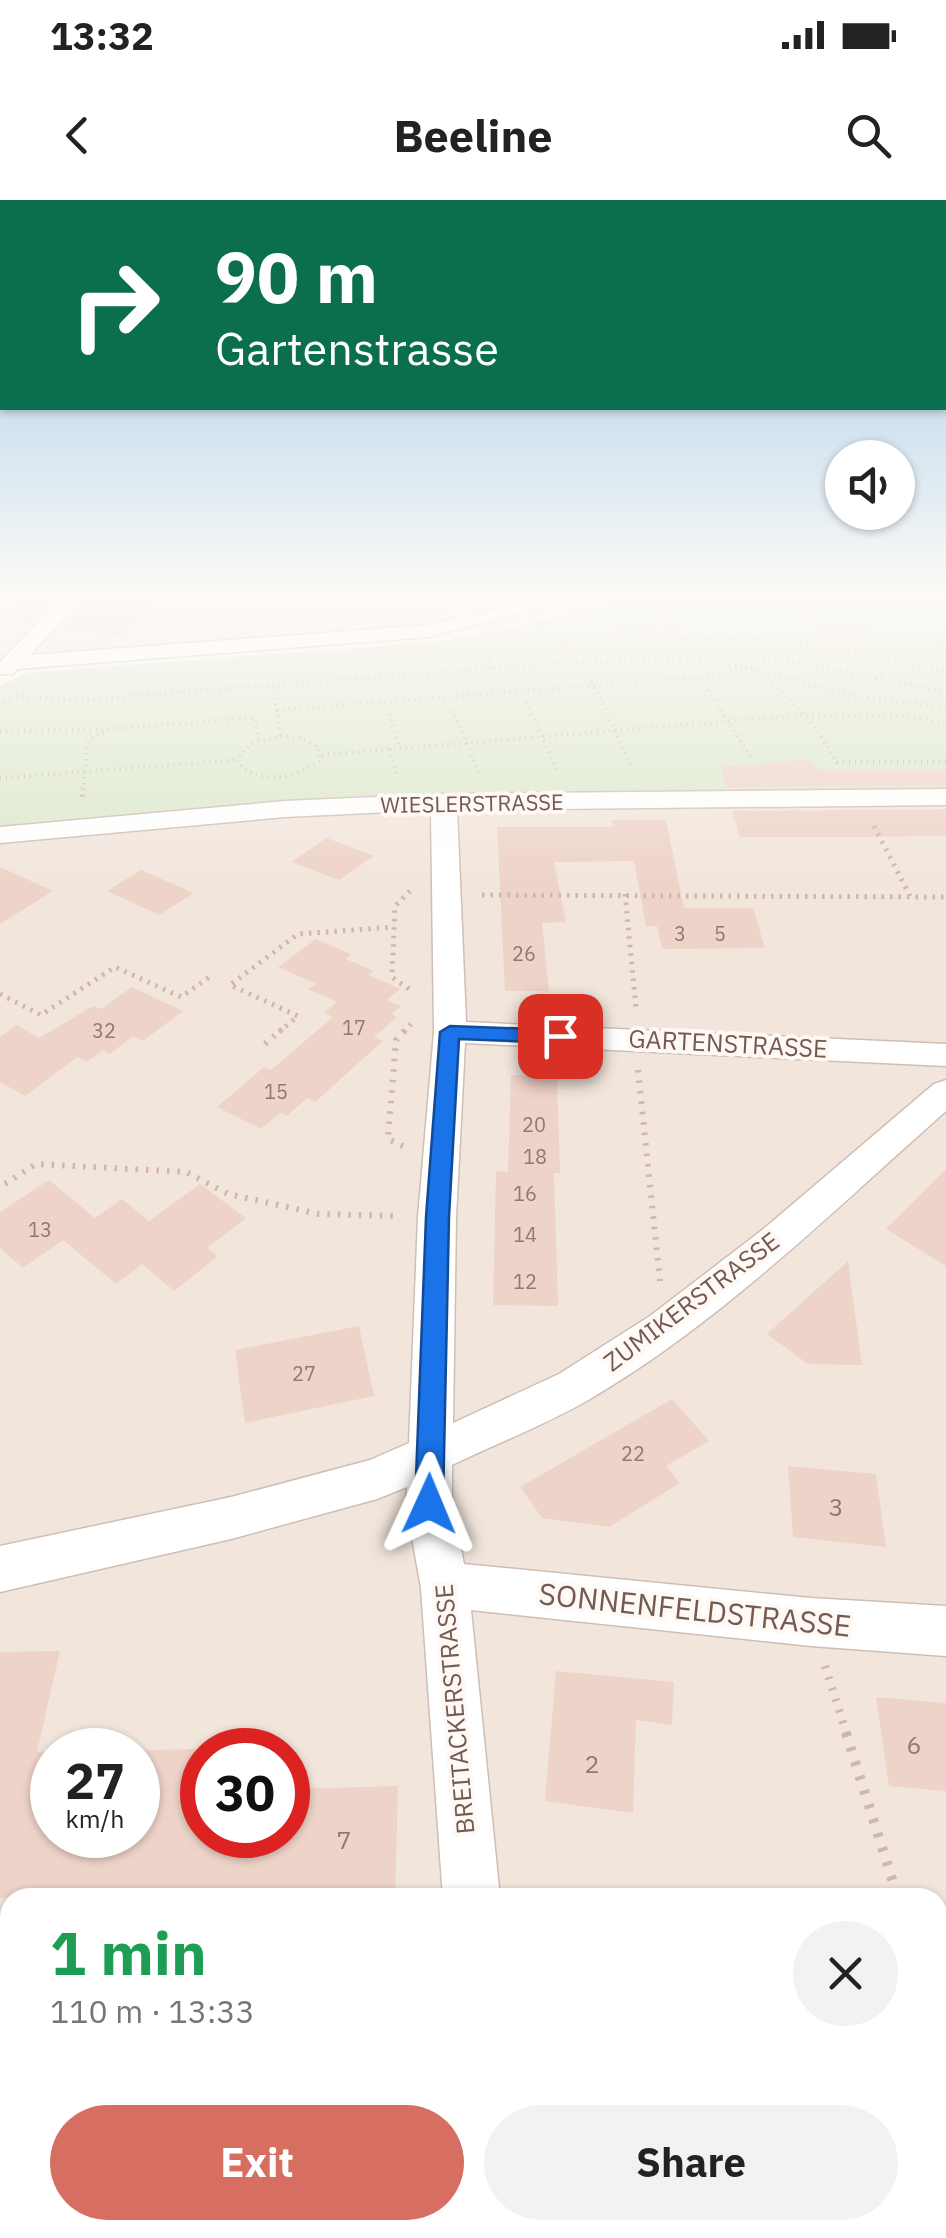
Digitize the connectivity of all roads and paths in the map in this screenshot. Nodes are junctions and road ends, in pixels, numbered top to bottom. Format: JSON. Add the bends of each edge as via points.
{"nodes":[{"id":1,"x":0,"y":694,"type":"edge"},
{"id":2,"x":150,"y":694,"type":"edge"},
{"id":3,"x":274,"y":694,"type":"edge"},
{"id":4,"x":475,"y":694,"type":"edge"},
{"id":5,"x":593,"y":694,"type":"edge"},
{"id":6,"x":710,"y":694,"type":"edge"},
{"id":7,"x":778,"y":694,"type":"edge"},
{"id":8,"x":847,"y":694,"type":"edge"},
{"id":9,"x":13,"y":696,"type":"junction"},
{"id":10,"x":526,"y":702,"type":"dead end"},
{"id":11,"x":0,"y":707,"type":"edge"},
{"id":12,"x":946,"y":707,"type":"edge"},
{"id":13,"x":277,"y":710,"type":"junction"},
{"id":14,"x":454,"y":710,"type":"dead end"},
{"id":15,"x":390,"y":714,"type":"dead end"},
{"id":16,"x":806,"y":715,"type":"junction"},
{"id":17,"x":727,"y":722,"type":"junction"},
{"id":18,"x":946,"y":724,"type":"edge"},
{"id":19,"x":109,"y":729,"type":"junction"},
{"id":20,"x":0,"y":731,"type":"edge"},
{"id":21,"x":611,"y":732,"type":"junction"},
{"id":22,"x":281,"y":736,"type":"junction"},
{"id":23,"x":542,"y":737,"type":"junction"},
{"id":24,"x":258,"y":741,"type":"junction"},
{"id":25,"x":467,"y":743,"type":"junction"},
{"id":26,"x":399,"y":748,"type":"junction"},
{"id":27,"x":390,"y":749,"type":"junction"},
{"id":28,"x":322,"y":755,"type":"junction"},
{"id":29,"x":237,"y":760,"type":"junction"},
{"id":30,"x":752,"y":760,"type":"dead end"},
{"id":31,"x":837,"y":762,"type":"junction"},
{"id":32,"x":946,"y":762,"type":"edge"},
{"id":33,"x":632,"y":768,"type":"dead end"},
{"id":34,"x":85,"y":772,"type":"junction"},
{"id":35,"x":558,"y":772,"type":"dead end"},
{"id":36,"x":480,"y":776,"type":"dead end"},
{"id":37,"x":0,"y":778,"type":"edge"},
{"id":38,"x":398,"y":780,"type":"dead end"},
{"id":39,"x":853,"y":798,"type":"junction"},
{"id":40,"x":946,"y":798,"type":"edge"},
{"id":41,"x":444,"y":802,"type":"junction"},
{"id":42,"x":80,"y":809,"type":"dead end"},
{"id":43,"x":0,"y":835,"type":"edge"},
{"id":44,"x":433,"y":888,"type":"junction"},
{"id":45,"x":625,"y":894,"type":"junction"},
{"id":46,"x":910,"y":896,"type":"junction"},
{"id":47,"x":946,"y":897,"type":"edge"},
{"id":48,"x":394,"y":927,"type":"junction"},
{"id":49,"x":212,"y":976,"type":"dead end"},
{"id":50,"x":0,"y":994,"type":"edge"},
{"id":51,"x":635,"y":1023,"type":"junction"},
{"id":52,"x":450,"y":1032,"type":"junction"},
{"id":53,"x":265,"y":1044,"type":"dead end"},
{"id":54,"x":946,"y":1056,"type":"edge"},
{"id":55,"x":946,"y":1092,"type":"edge"},
{"id":56,"x":441,"y":1162,"type":"junction"},
{"id":57,"x":4,"y":1184,"type":"dead end"},
{"id":58,"x":438,"y":1217,"type":"junction"},
{"id":59,"x":664,"y":1328,"type":"junction"},
{"id":60,"x":430,"y":1455,"type":"junction"},
{"id":61,"x":0,"y":1570,"type":"edge"},
{"id":62,"x":445,"y":1588,"type":"junction"},
{"id":63,"x":810,"y":1622,"type":"junction"},
{"id":64,"x":946,"y":1631,"type":"edge"},
{"id":65,"x":471,"y":1888,"type":"edge"},
{"id":66,"x":895,"y":1888,"type":"edge"}],
"edges":[{"from":1,"to":9,"type":"path"},
{"from":2,"to":9,"type":"path"},
{"from":3,"to":13,"type":"path"},
{"from":4,"to":13,"type":"path"},
{"from":5,"to":21,"type":"path"},
{"from":6,"to":17,"type":"path"},
{"from":7,"to":16,"type":"path"},
{"from":8,"to":12,"type":"path"},
{"from":9,"to":11,"type":"path"},
{"from":10,"to":23,"type":"path"},
{"from":13,"to":22,"type":"path"},
{"from":14,"to":25,"type":"path"},
{"from":15,"to":26,"type":"path"},
{"from":16,"to":17,"type":"path"},
{"from":16,"to":18,"type":"path","via":[[902,715]]},
{"from":16,"to":31,"type":"path"},
{"from":17,"to":21,"type":"path"},
{"from":17,"to":30,"type":"path"},
{"from":19,"to":20,"type":"path"},
{"from":19,"to":24,"type":"path","via":[[254,718]]},
{"from":19,"to":34,"type":"path","via":[[88,741]]},
{"from":21,"to":23,"type":"path"},
{"from":21,"to":33,"type":"path"},
{"from":22,"to":24,"type":"path"},
{"from":22,"to":28,"type":"path","via":[[310,741]]},
{"from":23,"to":25,"type":"path"},
{"from":23,"to":35,"type":"path"},
{"from":24,"to":29,"type":"path"},
{"from":25,"to":26,"type":"path"},
{"from":25,"to":36,"type":"path"},
{"from":26,"to":27,"type":"path"},
{"from":27,"to":28,"type":"path"},
{"from":27,"to":38,"type":"path"},
{"from":28,"to":29,"type":"path","via":[[312,768],[284,777],[248,772]]},
{"from":29,"to":34,"type":"path"},
{"from":31,"to":32,"type":"path"},
{"from":31,"to":39,"type":"path"},
{"from":34,"to":37,"type":"path"},
{"from":34,"to":42,"type":"path"},
{"from":39,"to":40,"type":"street","name":"WIESLERSTRASSE"},
{"from":39,"to":41,"type":"street","name":"WIESLERSTRASSE"},
{"from":39,"to":46,"type":"path"},
{"from":41,"to":43,"type":"street","name":"WIESLERSTRASSE"},
{"from":41,"to":44,"type":"street","name":"BREITACKERSTRASSE"},
{"from":44,"to":45,"type":"path"},
{"from":44,"to":48,"type":"path","via":[[395,906]]},
{"from":44,"to":52,"type":"street","name":"BREITACKERSTRASSE"},
{"from":45,"to":46,"type":"path"},
{"from":45,"to":51,"type":"path"},
{"from":46,"to":47,"type":"path"},
{"from":48,"to":53,"type":"path","via":[[298,934],[230,985],[298,1016]]},
{"from":48,"to":56,"type":"path","via":[[392,977],[414,992],[412,1023],[396,1040],[388,1139]]},
{"from":49,"to":50,"type":"path","via":[[182,997],[115,967],[41,1015]]},
{"from":51,"to":52,"type":"street","name":"GARTENSTRASSE"},
{"from":51,"to":54,"type":"street","name":"GARTENSTRASSE"},
{"from":51,"to":59,"type":"path"},
{"from":52,"to":56,"type":"street","name":"BREITACKERSTRASSE"},
{"from":55,"to":59,"type":"street","name":"ZUMIKERSTRASSE"},
{"from":56,"to":58,"type":"street","name":"BREITACKERSTRASSE"},
{"from":57,"to":58,"type":"path","via":[[36,1164],[186,1172],[228,1194],[319,1214]]},
{"from":58,"to":60,"type":"street","name":"BREITACKERSTRASSE"},
{"from":59,"to":60,"type":"street","name":"ZUMIKERSTRASSE","via":[[574,1386]]},
{"from":60,"to":61,"type":"street","name":"ZUMIKERSTRASSE","via":[[377,1478],[231,1518]]},
{"from":60,"to":62,"type":"street","name":"BREITACKERSTRASSE","via":[[429,1504]]},
{"from":62,"to":63,"type":"street","name":"SONNENFELDSTRASSE"},
{"from":62,"to":65,"type":"street","name":"BREITACKERSTRASSE"},
{"from":63,"to":64,"type":"street","name":"SONNENFELDSTRASSE"},
{"from":63,"to":66,"type":"path"}]}
